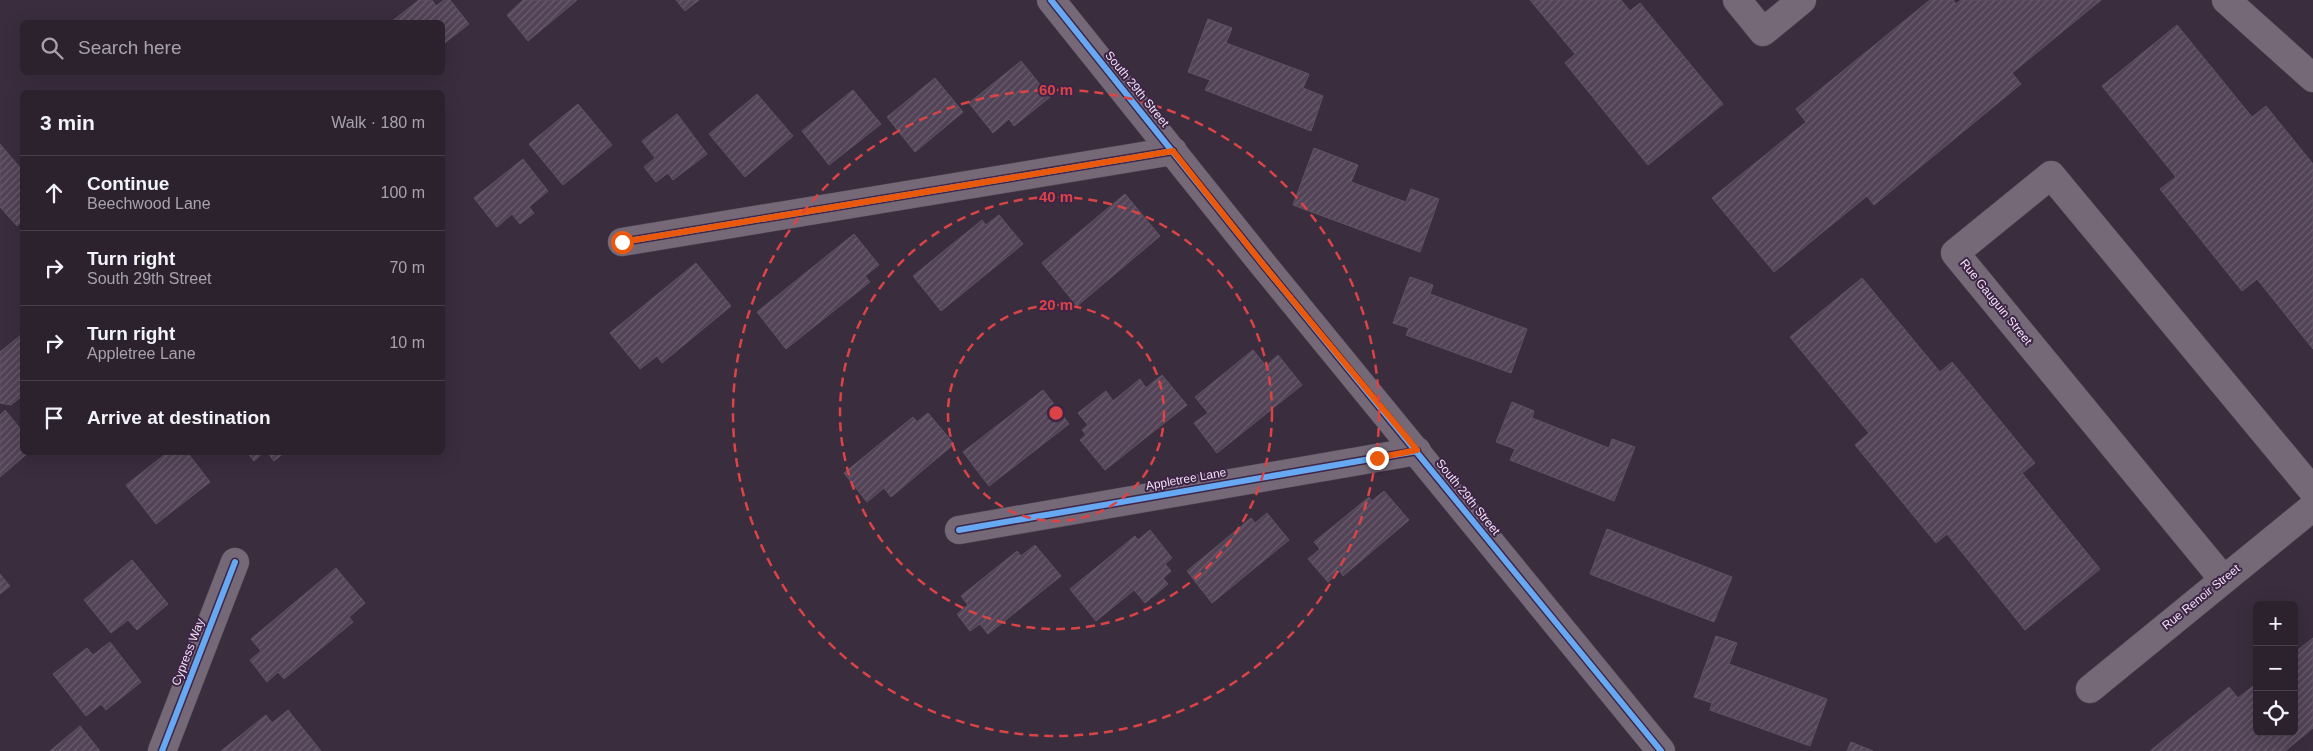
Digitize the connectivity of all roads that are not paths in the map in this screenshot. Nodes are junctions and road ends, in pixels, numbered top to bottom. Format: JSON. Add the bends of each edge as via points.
{"nodes":[{"id":1,"x":1051,"y":0,"type":"edge"},
{"id":2,"x":1738,"y":0,"type":"edge"},
{"id":3,"x":1802,"y":0,"type":"edge"},
{"id":4,"x":2226,"y":0,"type":"edge"},
{"id":5,"x":2313,"y":78,"type":"edge"},
{"id":6,"x":1173,"y":151,"type":"junction"},
{"id":7,"x":622,"y":242,"type":"dead end"},
{"id":8,"x":1417,"y":450,"type":"junction"},
{"id":9,"x":2313,"y":491,"type":"edge"},
{"id":10,"x":2313,"y":506,"type":"edge"},
{"id":11,"x":959,"y":530,"type":"dead end"},
{"id":12,"x":236,"y":562,"type":"dead end"},
{"id":13,"x":2223,"y":578,"type":"junction"},
{"id":14,"x":2090,"y":689,"type":"dead end"},
{"id":15,"x":162,"y":751,"type":"edge"},
{"id":16,"x":1661,"y":751,"type":"edge"}],
"edges":[{"from":1,"to":6,"type":"street","name":"South 29th Street"},
{"from":2,"to":3,"type":"street","via":[[1763,32]]},
{"from":4,"to":5,"type":"street"},
{"from":6,"to":7,"type":"street"},
{"from":6,"to":8,"type":"street","name":"South 29th Street"},
{"from":8,"to":11,"type":"street","name":"Appletree Lane"},
{"from":8,"to":16,"type":"street","name":"South 29th Street"},
{"from":9,"to":13,"type":"street","name":"Rue Gauguin Street","via":[[2051,175],[1955,252]]},
{"from":10,"to":13,"type":"street","name":"Rue Renoir Street"},
{"from":12,"to":15,"type":"street","name":"Cypress Way"},
{"from":13,"to":14,"type":"street","name":"Rue Renoir Street"}]}
